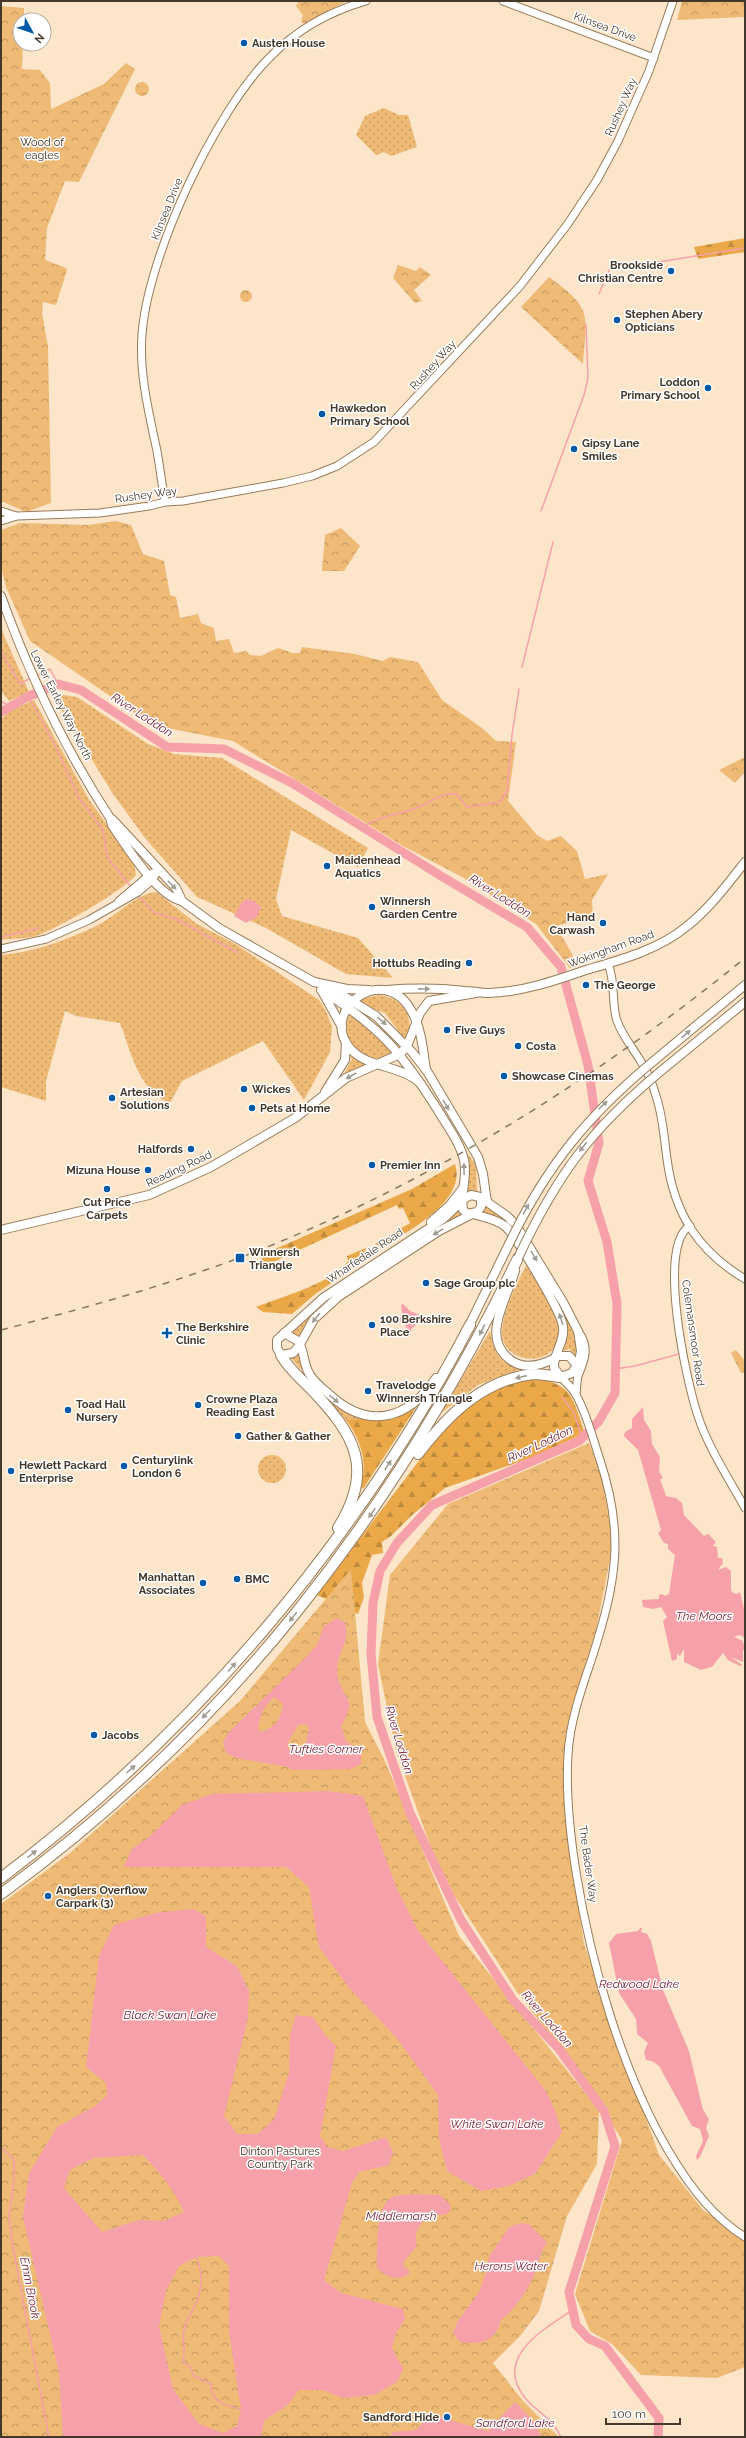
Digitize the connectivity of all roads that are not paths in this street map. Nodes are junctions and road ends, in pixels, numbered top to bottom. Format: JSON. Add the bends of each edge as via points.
{"nodes":[{"id":1,"x":366,"y":1,"type":"edge"},
{"id":2,"x":503,"y":1,"type":"edge"},
{"id":3,"x":673,"y":1,"type":"edge"},
{"id":4,"x":654,"y":58,"type":"junction"},
{"id":5,"x":165,"y":502,"type":"junction"},
{"id":6,"x":1,"y":511,"type":"edge"},
{"id":7,"x":17,"y":516,"type":"junction"},
{"id":8,"x":1,"y":521,"type":"edge"},
{"id":9,"x":1,"y":596,"type":"edge"},
{"id":10,"x":745,"y":862,"type":"edge"},
{"id":11,"x":154,"y":875,"type":"junction"},
{"id":12,"x":138,"y":889,"type":"junction"},
{"id":13,"x":164,"y":891,"type":"junction"},
{"id":14,"x":182,"y":900,"type":"junction"},
{"id":15,"x":1,"y":949,"type":"edge"},
{"id":16,"x":608,"y":964,"type":"junction"},
{"id":17,"x":745,"y":985,"type":"edge"},
{"id":18,"x":323,"y":988,"type":"junction"},
{"id":19,"x":369,"y":990,"type":"junction"},
{"id":20,"x":386,"y":990,"type":"junction"},
{"id":21,"x":476,"y":993,"type":"junction"},
{"id":22,"x":745,"y":1002,"type":"edge"},
{"id":23,"x":350,"y":1004,"type":"junction"},
{"id":24,"x":417,"y":1023,"type":"junction"},
{"id":25,"x":342,"y":1027,"type":"junction"},
{"id":26,"x":346,"y":1042,"type":"junction"},
{"id":27,"x":407,"y":1046,"type":"junction"},
{"id":28,"x":400,"y":1054,"type":"junction"},
{"id":29,"x":379,"y":1063,"type":"junction"},
{"id":30,"x":426,"y":1071,"type":"junction"},
{"id":31,"x":421,"y":1084,"type":"junction"},
{"id":32,"x":325,"y":1093,"type":"junction"},
{"id":33,"x":463,"y":1187,"type":"junction"},
{"id":34,"x":483,"y":1199,"type":"junction"},
{"id":35,"x":462,"y":1201,"type":"junction"},
{"id":36,"x":473,"y":1214,"type":"junction"},
{"id":37,"x":690,"y":1226,"type":"junction"},
{"id":38,"x":1,"y":1230,"type":"edge"},
{"id":39,"x":423,"y":1230,"type":"junction"},
{"id":40,"x":518,"y":1258,"type":"junction"},
{"id":41,"x":745,"y":1278,"type":"edge"},
{"id":42,"x":470,"y":1325,"type":"junction"},
{"id":43,"x":578,"y":1331,"type":"junction"},
{"id":44,"x":284,"y":1334,"type":"junction"},
{"id":45,"x":300,"y":1344,"type":"junction"},
{"id":46,"x":281,"y":1355,"type":"junction"},
{"id":47,"x":556,"y":1357,"type":"junction"},
{"id":48,"x":577,"y":1365,"type":"junction"},
{"id":49,"x":578,"y":1376,"type":"junction"},
{"id":50,"x":560,"y":1377,"type":"junction"},
{"id":51,"x":576,"y":1394,"type":"junction"},
{"id":52,"x":386,"y":1493,"type":"junction"},
{"id":53,"x":745,"y":1508,"type":"edge"},
{"id":54,"x":288,"y":1602,"type":"junction"},
{"id":55,"x":1,"y":1878,"type":"edge"},
{"id":56,"x":1,"y":1894,"type":"edge"},
{"id":57,"x":745,"y":2237,"type":"edge"}],
"edges":[{"from":1,"to":5,"type":"street","name":"Kilnsea Drive","via":[[340,10],[302,30],[262,65],[242,89],[224,118],[176,214],[156,269],[145,310],[141,360]]},
{"from":2,"to":4,"type":"street","name":"Kilnsea Drive"},
{"from":3,"to":4,"type":"street","name":"Rushey Way"},
{"from":4,"to":5,"type":"street","name":"Rushey Way","via":[[618,140],[597,180],[567,225],[520,286],[374,442],[350,460],[312,476],[183,501]]},
{"from":5,"to":7,"type":"street","name":"Rushey Way","via":[[100,513]]},
{"from":6,"to":7,"type":"street","name":"Rushey Way"},
{"from":7,"to":8,"type":"street","name":"Rushey Way"},
{"from":9,"to":11,"type":"main road","name":"Lower Earley Way North","via":[[32,677],[61,733],[110,818],[116,822]]},
{"from":10,"to":16,"type":"main road","name":"Wokingham Road","via":[[713,901],[686,927],[657,945]]},
{"from":11,"to":12,"type":"street"},
{"from":11,"to":13,"type":"main road","name":"Lower Earley Way North"},
{"from":11,"to":14,"type":"main road","name":"Lower Earley Way North","one_way":true,"via":[[176,888]]},
{"from":12,"to":13,"type":"street","via":[[152,887]]},
{"from":12,"to":15,"type":"street","via":[[70,930],[37,942]]},
{"from":13,"to":14,"type":"main road","name":"Lower Earley Way North","via":[[174,899]]},
{"from":14,"to":18,"type":"main road","name":"Lower Earley Way North","via":[[226,932]]},
{"from":16,"to":21,"type":"main road","name":"Wokingham Road","via":[[512,991]]},
{"from":16,"to":37,"type":"street","via":[[613,977],[617,1020],[641,1061],[656,1095],[672,1184]]},
{"from":42,"to":17,"type":"main road","one_way":true,"bridge":true,"via":[[540,1186],[570,1142],[609,1099]]},
{"from":18,"to":19,"type":"main road","name":"Lower Earley Way North"},
{"from":18,"to":23,"type":"main road","name":"Lower Earley Way North"},
{"from":18,"to":25,"type":"main road"},
{"from":19,"to":20,"type":"main road","name":"Lower Earley Way North"},
{"from":19,"to":23,"type":"main road"},
{"from":20,"to":21,"type":"main road","name":"Wokingham Road","one_way":true,"via":[[431,989]]},
{"from":20,"to":24,"type":"main road","name":"Lower Earley Way North","via":[[406,1002]]},
{"from":21,"to":24,"type":"main road","name":"Wokingham Road","via":[[466,997],[431,1000],[424,1006]]},
{"from":22,"to":40,"type":"main road","one_way":true,"bridge":true,"via":[[611,1116],[580,1150],[551,1192]]},
{"from":23,"to":25,"type":"main road"},
{"from":23,"to":27,"type":"main road","name":"Lower Earley Way North","one_way":true,"via":[[376,1016]]},
{"from":23,"to":28,"type":"main road","name":"Lower Earley Way North"},
{"from":24,"to":27,"type":"main road","name":"Wokingham Road"},
{"from":24,"to":30,"type":"main road","name":"Lower Earley Way North"},
{"from":25,"to":26,"type":"main road"},
{"from":26,"to":29,"type":"main road","name":"Lower Earley Way North","via":[[361,1057]]},
{"from":26,"to":32,"type":"main road","name":"Reading Road","via":[[345,1060]]},
{"from":27,"to":28,"type":"main road","name":"Wokingham Road"},
{"from":27,"to":30,"type":"main road","name":"Lower Earley Way North"},
{"from":28,"to":29,"type":"main road","name":"Reading Road"},
{"from":28,"to":31,"type":"main road","name":"Lower Earley Way North"},
{"from":29,"to":31,"type":"main road","name":"Lower Earley Way North","via":[[405,1072]]},
{"from":29,"to":32,"type":"main road","name":"Reading Road","one_way":true,"via":[[352,1075]]},
{"from":30,"to":34,"type":"main road","name":"Lower Earley Way North","one_way":true,"via":[[481,1166]]},
{"from":33,"to":31,"type":"main road","name":"Lower Earley Way North","one_way":true,"via":[[465,1165],[461,1151]]},
{"from":32,"to":38,"type":"main road","name":"Reading Road","via":[[300,1114],[259,1139],[211,1167],[163,1190],[112,1205]]},
{"from":33,"to":35,"type":"main road","name":"Lower Earley Way North"},
{"from":33,"to":39,"type":"main road","via":[[450,1205]]},
{"from":34,"to":35,"type":"main road","via":[[470,1195]]},
{"from":34,"to":36,"type":"main road"},
{"from":34,"to":43,"type":"main road","one_way":true,"via":[[516,1225]]},
{"from":35,"to":36,"type":"main road","via":[[464,1212]]},
{"from":35,"to":39,"type":"main road","name":"Wharfedale Road","via":[[442,1219]]},
{"from":36,"to":45,"type":"main road","name":"Wharfedale Road","one_way":true,"via":[[439,1231],[338,1297],[314,1319]]},
{"from":47,"to":36,"type":"main road","one_way":true,"via":[[563,1334],[557,1310],[508,1230],[497,1221]]},
{"from":37,"to":41,"type":"street","via":[[713,1257]]},
{"from":37,"to":53,"type":"street","name":"Colemansmoor Road","via":[[678,1240],[674,1272],[688,1385],[698,1418]]},
{"from":39,"to":44,"type":"main road","name":"Wharfedale Road","via":[[323,1298]]},
{"from":40,"to":47,"type":"main road","via":[[512,1283],[496,1323],[498,1344],[507,1357],[523,1365],[536,1365]]},
{"from":40,"to":52,"type":"highway","one_way":true,"via":[[463,1367]]},
{"from":45,"to":42,"type":"main road","one_way":true,"via":[[309,1374],[332,1397],[357,1413],[381,1416],[405,1409],[423,1394]]},
{"from":54,"to":42,"type":"highway","one_way":true,"via":[[385,1470],[427,1403]]},
{"from":43,"to":48,"type":"main road","via":[[581,1351]]},
{"from":43,"to":49,"type":"street","via":[[584,1339],[586,1351]]},
{"from":44,"to":45,"type":"main road","via":[[293,1336]]},
{"from":44,"to":46,"type":"main road","via":[[277,1340],[277,1348]]},
{"from":45,"to":46,"type":"main road","via":[[293,1353]]},
{"from":46,"to":54,"type":"highway","via":[[347,1432],[356,1452],[359,1473],[354,1496],[344,1518]]},
{"from":47,"to":48,"type":"main road","via":[[569,1356]]},
{"from":47,"to":50,"type":"main road","via":[[554,1368]]},
{"from":48,"to":49,"type":"street"},
{"from":48,"to":50,"type":"main road","via":[[570,1375]]},
{"from":49,"to":51,"type":"street"},
{"from":50,"to":51,"type":"street"},
{"from":50,"to":52,"type":"highway","one_way":true,"via":[[537,1374],[519,1377],[475,1396],[445,1420]]},
{"from":51,"to":57,"type":"street","name":"The Bader Way","via":[[599,1456],[613,1509],[616,1562],[606,1609],[572,1725],[568,1755],[573,1849],[587,1932],[600,1983],[618,2035],[648,2111],[667,2150],[700,2198],[720,2219]]},
{"from":52,"to":56,"type":"highway","one_way":true,"via":[[308,1598],[220,1699],[153,1767],[94,1821]]},
{"from":55,"to":54,"type":"highway","one_way":true,"via":[[80,1815],[154,1748],[221,1679]]}]}
